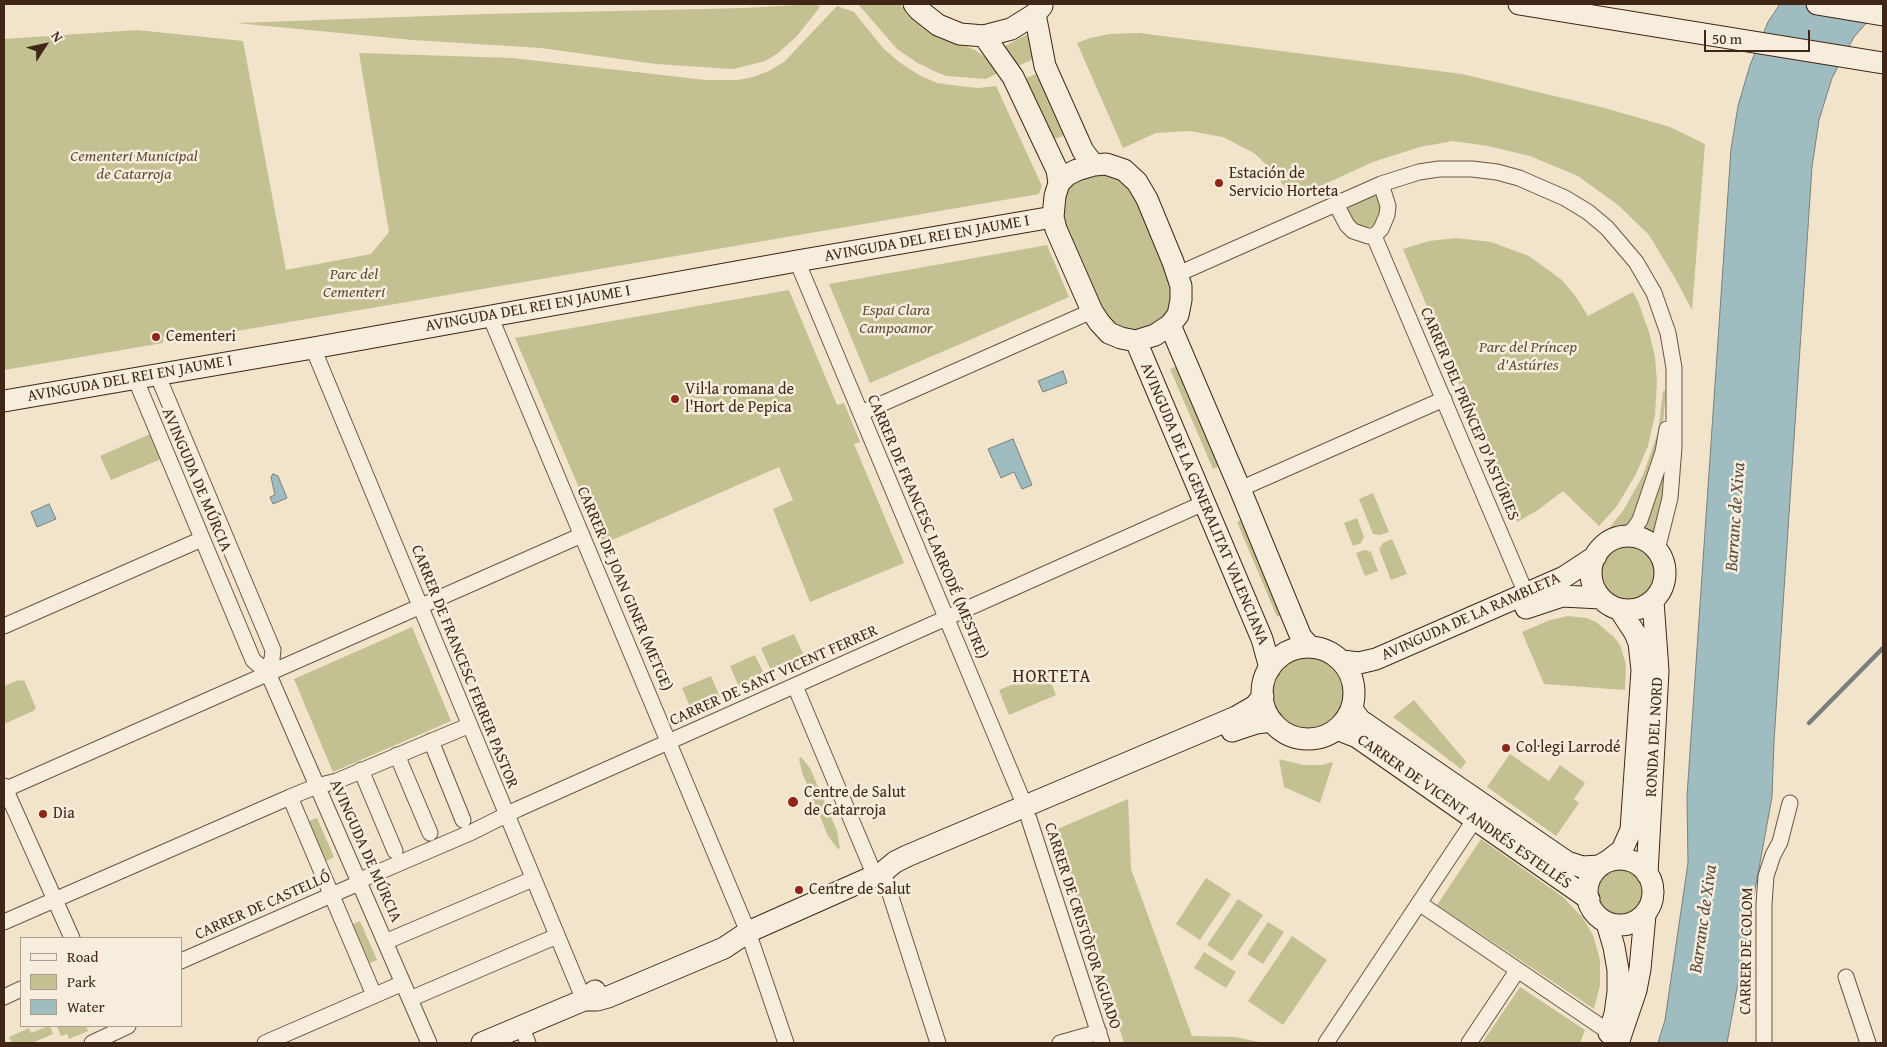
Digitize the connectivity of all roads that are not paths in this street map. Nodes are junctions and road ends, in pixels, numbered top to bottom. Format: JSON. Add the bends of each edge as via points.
{"nodes":[{"id":1,"x":914,"y":4,"type":"edge"},
{"id":2,"x":1519,"y":4,"type":"edge"},
{"id":3,"x":1817,"y":4,"type":"edge"},
{"id":4,"x":1040,"y":9,"type":"edge"},
{"id":5,"x":1883,"y":15,"type":"edge"},
{"id":6,"x":984,"y":36,"type":"junction"},
{"id":7,"x":1883,"y":63,"type":"edge"},
{"id":8,"x":1094,"y":165,"type":"junction"},
{"id":9,"x":1059,"y":183,"type":"junction"},
{"id":10,"x":1381,"y":184,"type":"junction"},
{"id":11,"x":1336,"y":204,"type":"junction"},
{"id":12,"x":1053,"y":217,"type":"junction"},
{"id":13,"x":1374,"y":236,"type":"junction"},
{"id":14,"x":797,"y":261,"type":"junction"},
{"id":15,"x":1178,"y":274,"type":"junction"},
{"id":16,"x":1092,"y":311,"type":"junction"},
{"id":17,"x":490,"y":316,"type":"junction"},
{"id":18,"x":1170,"y":325,"type":"junction"},
{"id":19,"x":1136,"y":341,"type":"junction"},
{"id":20,"x":313,"y":348,"type":"junction"},
{"id":21,"x":157,"y":374,"type":"junction"},
{"id":22,"x":135,"y":378,"type":"junction"},
{"id":23,"x":1673,"y":398,"type":"junction"},
{"id":24,"x":1444,"y":399,"type":"junction"},
{"id":25,"x":4,"y":401,"type":"edge"},
{"id":26,"x":861,"y":413,"type":"junction"},
{"id":27,"x":1240,"y":490,"type":"junction"},
{"id":28,"x":1204,"y":503,"type":"junction"},
{"id":29,"x":582,"y":535,"type":"junction"},
{"id":30,"x":1625,"y":536,"type":"junction"},
{"id":31,"x":202,"y":539,"type":"junction"},
{"id":32,"x":1657,"y":550,"type":"junction"},
{"id":33,"x":1596,"y":556,"type":"junction"},
{"id":34,"x":1601,"y":598,"type":"junction"},
{"id":35,"x":1529,"y":600,"type":"junction"},
{"id":36,"x":1653,"y":601,"type":"junction"},
{"id":37,"x":420,"y":606,"type":"junction"},
{"id":38,"x":1620,"y":610,"type":"junction"},
{"id":39,"x":947,"y":618,"type":"junction"},
{"id":40,"x":4,"y":626,"type":"edge"},
{"id":41,"x":1310,"y":647,"type":"junction"},
{"id":42,"x":1342,"y":661,"type":"junction"},
{"id":43,"x":1270,"y":668,"type":"junction"},
{"id":44,"x":268,"y":674,"type":"junction"},
{"id":45,"x":795,"y":686,"type":"junction"},
{"id":46,"x":1354,"y":687,"type":"junction"},
{"id":47,"x":1263,"y":696,"type":"junction"},
{"id":48,"x":1352,"y":709,"type":"junction"},
{"id":49,"x":1272,"y":721,"type":"junction"},
{"id":50,"x":470,"y":725,"type":"junction"},
{"id":51,"x":1337,"y":729,"type":"junction"},
{"id":52,"x":431,"y":741,"type":"junction"},
{"id":53,"x":669,"y":742,"type":"junction"},
{"id":54,"x":397,"y":755,"type":"junction"},
{"id":55,"x":361,"y":770,"type":"junction"},
{"id":56,"x":317,"y":786,"type":"junction"},
{"id":57,"x":4,"y":788,"type":"edge"},
{"id":58,"x":290,"y":797,"type":"junction"},
{"id":59,"x":1790,"y":803,"type":"dead end"},
{"id":60,"x":1027,"y":813,"type":"junction"},
{"id":61,"x":506,"y":815,"type":"junction"},
{"id":62,"x":463,"y":820,"type":"dead end"},
{"id":63,"x":1475,"y":820,"type":"junction"},
{"id":64,"x":430,"y":833,"type":"dead end"},
{"id":65,"x":395,"y":850,"type":"dead end"},
{"id":66,"x":1604,"y":864,"type":"junction"},
{"id":67,"x":879,"y":874,"type":"junction"},
{"id":68,"x":1647,"y":874,"type":"junction"},
{"id":69,"x":533,"y":880,"type":"junction"},
{"id":70,"x":359,"y":882,"type":"junction"},
{"id":71,"x":332,"y":895,"type":"junction"},
{"id":72,"x":55,"y":899,"type":"junction"},
{"id":73,"x":1589,"y":900,"type":"junction"},
{"id":74,"x":1419,"y":903,"type":"junction"},
{"id":75,"x":1645,"y":915,"type":"junction"},
{"id":76,"x":4,"y":922,"type":"edge"},
{"id":77,"x":1607,"y":923,"type":"junction"},
{"id":78,"x":748,"y":932,"type":"junction"},
{"id":79,"x":557,"y":936,"type":"junction"},
{"id":80,"x":72,"y":937,"type":"edge"},
{"id":81,"x":385,"y":942,"type":"junction"},
{"id":82,"x":182,"y":961,"type":"edge"},
{"id":83,"x":1517,"y":971,"type":"junction"},
{"id":84,"x":1846,"y":977,"type":"dead end"},
{"id":85,"x":403,"y":983,"type":"junction"},
{"id":86,"x":20,"y":989,"type":"edge"},
{"id":87,"x":374,"y":995,"type":"junction"},
{"id":88,"x":4,"y":996,"type":"edge"},
{"id":89,"x":410,"y":999,"type":"junction"},
{"id":90,"x":584,"y":1000,"type":"junction"},
{"id":91,"x":127,"y":1027,"type":"edge"},
{"id":92,"x":524,"y":1035,"type":"edge"},
{"id":93,"x":1100,"y":1037,"type":"edge"},
{"id":94,"x":117,"y":1038,"type":"edge"},
{"id":95,"x":1611,"y":1039,"type":"edge"},
{"id":96,"x":92,"y":1043,"type":"edge"},
{"id":97,"x":265,"y":1043,"type":"edge"},
{"id":98,"x":429,"y":1043,"type":"edge"},
{"id":99,"x":482,"y":1043,"type":"edge"},
{"id":100,"x":786,"y":1043,"type":"edge"},
{"id":101,"x":938,"y":1043,"type":"edge"},
{"id":102,"x":1060,"y":1043,"type":"edge"},
{"id":103,"x":1326,"y":1043,"type":"edge"},
{"id":104,"x":1469,"y":1043,"type":"edge"},
{"id":105,"x":1764,"y":1043,"type":"edge"},
{"id":106,"x":1868,"y":1043,"type":"edge"}],
"edges":[{"from":1,"to":6,"type":"street","via":[[938,25],[960,34]]},
{"from":2,"to":7,"type":"street"},
{"from":3,"to":5,"type":"street"},
{"from":4,"to":6,"type":"street","via":[[1011,29]]},
{"from":4,"to":8,"type":"street","via":[[1045,66],[1083,151]]},
{"from":6,"to":9,"type":"street","via":[[1013,78],[1053,162]]},
{"from":8,"to":9,"type":"street","via":[[1077,170]]},
{"from":8,"to":15,"type":"street","via":[[1115,166],[1137,182]]},
{"from":9,"to":12,"type":"street"},
{"from":10,"to":11,"type":"street"},
{"from":10,"to":13,"type":"street","via":[[1388,206],[1387,215]]},
{"from":10,"to":23,"type":"street","via":[[1408,174],[1439,169],[1496,172],[1542,187],[1588,212],[1625,247],[1654,293],[1668,333],[1674,368]]},
{"from":11,"to":13,"type":"street","via":[[1353,231]]},
{"from":11,"to":15,"type":"street"},
{"from":12,"to":14,"type":"street","name":"AVINGUDA DEL REI EN JAUME I"},
{"from":12,"to":16,"type":"street"},
{"from":13,"to":24,"type":"street","name":"CARRER DEL PRÍNCEP D'ASTÚRIES"},
{"from":14,"to":17,"type":"street","name":"AVINGUDA DEL REI EN JAUME I"},
{"from":14,"to":26,"type":"street","name":"CARRER DE FRANCESC LARRODÉ (MESTRE)"},
{"from":15,"to":18,"type":"street","via":[[1181,300],[1178,315]]},
{"from":16,"to":19,"type":"street","via":[[1109,332]]},
{"from":16,"to":26,"type":"street"},
{"from":17,"to":20,"type":"street","name":"AVINGUDA DEL REI EN JAUME I"},
{"from":17,"to":29,"type":"street","name":"CARRER DE JOAN GINER (METGE)"},
{"from":18,"to":19,"type":"street"},
{"from":18,"to":27,"type":"street"},
{"from":19,"to":28,"type":"street","name":"AVINGUDA DE LA GENERALITAT VALENCIANA"},
{"from":20,"to":21,"type":"street","name":"AVINGUDA DEL REI EN JAUME I"},
{"from":20,"to":37,"type":"street","name":"CARRER DE FRANCESC FERRER PASTOR"},
{"from":21,"to":22,"type":"street","name":"AVINGUDA DEL REI EN JAUME I"},
{"from":21,"to":44,"type":"street","name":"AVINGUDA DE MÚRCIA","via":[[272,650]]},
{"from":22,"to":25,"type":"street","name":"AVINGUDA DEL REI EN JAUME I"},
{"from":22,"to":31,"type":"street","name":"AVINGUDA DE MÚRCIA"},
{"from":23,"to":30,"type":"street","via":[[1663,452],[1651,491],[1638,525]]},
{"from":23,"to":32,"type":"street","via":[[1670,498]]},
{"from":24,"to":27,"type":"street"},
{"from":24,"to":35,"type":"street","name":"CARRER DEL PRÍNCEP D'ASTÚRIES"},
{"from":26,"to":39,"type":"street","name":"CARRER DE FRANCESC LARRODÉ (MESTRE)"},
{"from":27,"to":41,"type":"street","via":[[1301,637]]},
{"from":28,"to":39,"type":"street","name":"CARRER DE SANT VICENT FERRER"},
{"from":28,"to":43,"type":"street","name":"AVINGUDA DE LA GENERALITAT VALENCIANA","via":[[1262,639]]},
{"from":29,"to":37,"type":"street"},
{"from":29,"to":53,"type":"street","name":"CARRER DE JOAN GINER (METGE)"},
{"from":30,"to":32,"type":"street","via":[[1637,537]]},
{"from":30,"to":33,"type":"street","via":[[1608,542]]},
{"from":31,"to":40,"type":"street"},
{"from":31,"to":44,"type":"street","name":"AVINGUDA DE MÚRCIA","via":[[253,660]]},
{"from":32,"to":36,"type":"street","via":[[1666,570],[1662,587]]},
{"from":33,"to":34,"type":"street","via":[[1592,578]]},
{"from":33,"to":35,"type":"street","name":"AVINGUDA DE LA RAMBLETA"},
{"from":34,"to":35,"type":"street","name":"AVINGUDA DE LA RAMBLETA","via":[[1562,596]]},
{"from":34,"to":38,"type":"street"},
{"from":35,"to":42,"type":"street","name":"AVINGUDA DE LA RAMBLETA","via":[[1376,659],[1359,663]]},
{"from":35,"to":46,"type":"street","name":"AVINGUDA DE LA RAMBLETA","via":[[1366,676]]},
{"from":36,"to":38,"type":"street","via":[[1634,610]]},
{"from":36,"to":68,"type":"street","name":"RONDA DEL NORD","via":[[1658,670]]},
{"from":37,"to":44,"type":"street"},
{"from":37,"to":50,"type":"street","name":"CARRER DE FRANCESC FERRER PASTOR"},
{"from":38,"to":66,"type":"street","name":"RONDA DEL NORD","via":[[1639,643],[1642,670],[1631,830],[1622,850]]},
{"from":39,"to":45,"type":"street","name":"CARRER DE SANT VICENT FERRER"},
{"from":39,"to":60,"type":"street","name":"CARRER DE FRANCESC LARRODÉ (MESTRE)"},
{"from":41,"to":42,"type":"street","via":[[1331,653]]},
{"from":41,"to":43,"type":"street","via":[[1292,650]]},
{"from":42,"to":46,"type":"street"},
{"from":43,"to":47,"type":"street","via":[[1263,684]]},
{"from":44,"to":56,"type":"street","name":"AVINGUDA DE MÚRCIA"},
{"from":44,"to":57,"type":"street"},
{"from":45,"to":53,"type":"street","name":"CARRER DE SANT VICENT FERRER"},
{"from":45,"to":67,"type":"street"},
{"from":46,"to":48,"type":"street"},
{"from":47,"to":49,"type":"street"},
{"from":47,"to":60,"type":"street","via":[[1255,706],[1236,717]]},
{"from":48,"to":51,"type":"street"},
{"from":48,"to":66,"type":"street","name":"CARRER DE VICENT ANDRÉS ESTELLÉS","via":[[1360,720],[1567,862],[1582,867]]},
{"from":49,"to":51,"type":"street","via":[[1283,732],[1302,739],[1324,737]]},
{"from":49,"to":60,"type":"street","via":[[1240,728]]},
{"from":50,"to":52,"type":"street"},
{"from":50,"to":61,"type":"street","name":"CARRER DE FRANCESC FERRER PASTOR"},
{"from":51,"to":63,"type":"street","name":"CARRER DE VICENT ANDRÉS ESTELLÉS","via":[[1357,737]]},
{"from":52,"to":54,"type":"street"},
{"from":52,"to":62,"type":"street"},
{"from":53,"to":61,"type":"street","name":"CARRER DE SANT VICENT FERRER"},
{"from":53,"to":78,"type":"street","name":"CARRER DE JOAN GINER (METGE)"},
{"from":54,"to":55,"type":"street"},
{"from":54,"to":64,"type":"street"},
{"from":55,"to":56,"type":"street"},
{"from":55,"to":65,"type":"street"},
{"from":56,"to":58,"type":"street"},
{"from":56,"to":70,"type":"street","name":"AVINGUDA DE MÚRCIA"},
{"from":57,"to":72,"type":"street"},
{"from":58,"to":71,"type":"street"},
{"from":58,"to":72,"type":"street"},
{"from":59,"to":105,"type":"street","name":"CARRER DE COLOM","via":[[1780,842],[1766,876]]},
{"from":60,"to":67,"type":"street","via":[[907,856]]},
{"from":60,"to":93,"type":"street","name":"CARRER DE CRISTÒFOR AGUADO"},
{"from":61,"to":69,"type":"street","name":"CARRER DE FRANCESC FERRER PASTOR"},
{"from":61,"to":70,"type":"street","name":"CARRER DE SANT VICENT FERRER"},
{"from":63,"to":73,"type":"street","name":"CARRER DE VICENT ANDRÉS ESTELLÉS"},
{"from":63,"to":74,"type":"street"},
{"from":66,"to":68,"type":"street","via":[[1631,861]]},
{"from":66,"to":73,"type":"street","via":[[1590,881]]},
{"from":67,"to":78,"type":"street"},
{"from":67,"to":101,"type":"street"},
{"from":68,"to":75,"type":"street","via":[[1654,895]]},
{"from":69,"to":79,"type":"street","name":"CARRER DE FRANCESC FERRER PASTOR"},
{"from":69,"to":81,"type":"street"},
{"from":70,"to":71,"type":"street","name":"CARRER DE CASTELLÓ"},
{"from":70,"to":81,"type":"street","name":"AVINGUDA DE MÚRCIA"},
{"from":71,"to":82,"type":"street","name":"CARRER DE CASTELLÓ"},
{"from":71,"to":87,"type":"street"},
{"from":72,"to":76,"type":"street"},
{"from":72,"to":80,"type":"street"},
{"from":73,"to":77,"type":"street","via":[[1597,916]]},
{"from":74,"to":83,"type":"street"},
{"from":74,"to":103,"type":"street"},
{"from":75,"to":77,"type":"street","via":[[1626,925]]},
{"from":75,"to":95,"type":"street","via":[[1636,990]]},
{"from":77,"to":95,"type":"street","via":[[1618,970]]},
{"from":78,"to":90,"type":"street","via":[[724,948],[608,997]]},
{"from":78,"to":100,"type":"street","name":"CARRER DE JOAN GINER (METGE)"},
{"from":79,"to":89,"type":"street"},
{"from":79,"to":90,"type":"street","name":"CARRER DE FRANCESC FERRER PASTOR"},
{"from":81,"to":85,"type":"street","name":"AVINGUDA DE MÚRCIA"},
{"from":83,"to":95,"type":"street"},
{"from":83,"to":104,"type":"street"},
{"from":84,"to":106,"type":"street"},
{"from":85,"to":87,"type":"street"},
{"from":85,"to":89,"type":"street","name":"AVINGUDA DE MÚRCIA"},
{"from":86,"to":88,"type":"street"},
{"from":87,"to":97,"type":"street"},
{"from":89,"to":98,"type":"street","name":"AVINGUDA DE MÚRCIA"},
{"from":90,"to":92,"type":"street"},
{"from":91,"to":94,"type":"street"},
{"from":92,"to":99,"type":"street"},
{"from":93,"to":102,"type":"street"},
{"from":94,"to":96,"type":"street"}]}
